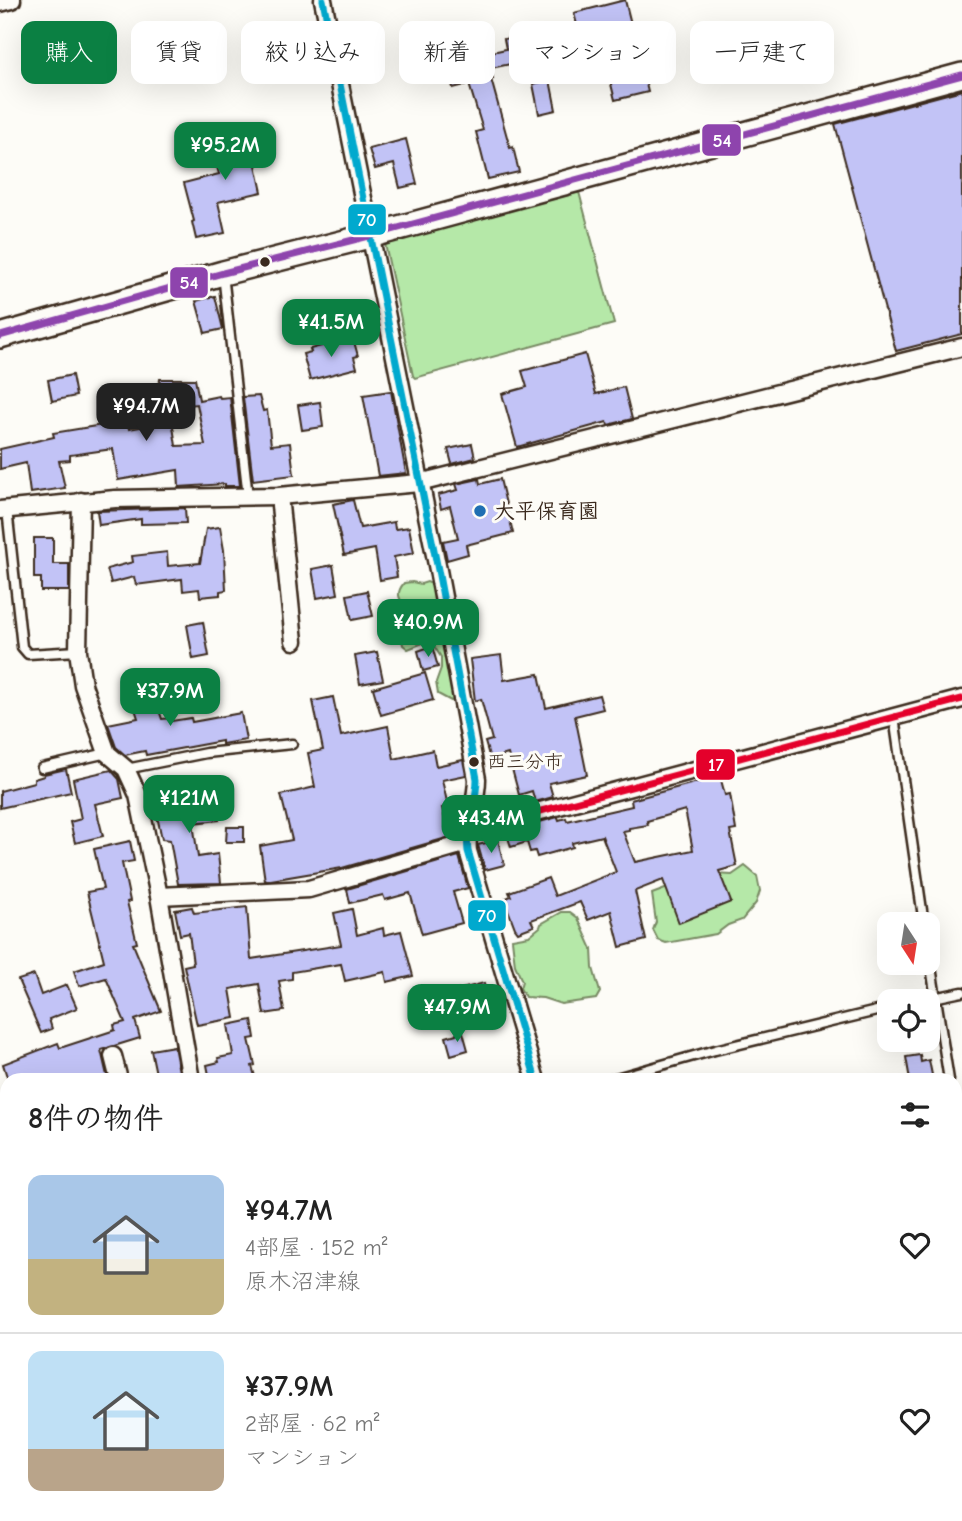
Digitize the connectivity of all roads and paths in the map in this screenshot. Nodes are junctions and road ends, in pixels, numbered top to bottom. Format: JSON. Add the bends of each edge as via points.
{"nodes":[{"id":1,"x":12,"y":0,"type":"edge"},
{"id":2,"x":323,"y":0,"type":"edge"},
{"id":3,"x":0,"y":3,"type":"edge"},
{"id":4,"x":962,"y":75,"type":"edge"},
{"id":5,"x":369,"y":236,"type":"junction"},
{"id":6,"x":223,"y":273,"type":"junction"},
{"id":7,"x":0,"y":336,"type":"edge"},
{"id":8,"x":962,"y":347,"type":"edge"},
{"id":9,"x":419,"y":483,"type":"junction"},
{"id":10,"x":279,"y":496,"type":"junction"},
{"id":11,"x":248,"y":498,"type":"junction"},
{"id":12,"x":81,"y":501,"type":"junction"},
{"id":13,"x":4,"y":510,"type":"edge"},
{"id":14,"x":294,"y":641,"type":"dead end"},
{"id":15,"x":78,"y":651,"type":"junction"},
{"id":16,"x":962,"y":699,"type":"edge"},
{"id":17,"x":894,"y":717,"type":"junction"},
{"id":18,"x":292,"y":744,"type":"dead end"},
{"id":19,"x":107,"y":753,"type":"junction"},
{"id":20,"x":42,"y":768,"type":"dead end"},
{"id":21,"x":126,"y":769,"type":"junction"},
{"id":22,"x":468,"y":836,"type":"junction"},
{"id":23,"x":159,"y":896,"type":"junction"},
{"id":24,"x":922,"y":912,"type":"edge"},
{"id":25,"x":962,"y":992,"type":"edge"},
{"id":26,"x":940,"y":997,"type":"edge"},
{"id":27,"x":877,"y":1011,"type":"edge"},
{"id":28,"x":940,"y":1027,"type":"edge"},
{"id":29,"x":113,"y":1056,"type":"dead end"},
{"id":30,"x":118,"y":1073,"type":"edge"},
{"id":31,"x":190,"y":1073,"type":"edge"},
{"id":32,"x":534,"y":1073,"type":"edge"},
{"id":33,"x":634,"y":1073,"type":"edge"},
{"id":34,"x":948,"y":1073,"type":"edge"}],
"edges":[{"from":1,"to":3,"type":"street"},
{"from":2,"to":5,"type":"street"},
{"from":4,"to":5,"type":"main road"},
{"from":5,"to":6,"type":"main road"},
{"from":5,"to":9,"type":"street"},
{"from":6,"to":7,"type":"main road"},
{"from":6,"to":11,"type":"lane"},
{"from":8,"to":9,"type":"street"},
{"from":9,"to":10,"type":"street"},
{"from":9,"to":22,"type":"street","via":[[477,779]]},
{"from":10,"to":11,"type":"street"},
{"from":10,"to":14,"type":"street"},
{"from":11,"to":12,"type":"street"},
{"from":12,"to":13,"type":"street"},
{"from":12,"to":15,"type":"street"},
{"from":13,"to":15,"type":"lane","via":[[22,647],[28,654]]},
{"from":15,"to":19,"type":"street","via":[[83,685]]},
{"from":16,"to":17,"type":"street"},
{"from":17,"to":22,"type":"street"},
{"from":17,"to":24,"type":"lane"},
{"from":18,"to":21,"type":"lane","via":[[206,753]]},
{"from":19,"to":20,"type":"lane"},
{"from":19,"to":21,"type":"street"},
{"from":21,"to":23,"type":"street","via":[[138,795]]},
{"from":22,"to":23,"type":"street","via":[[309,889]]},
{"from":22,"to":32,"type":"street"},
{"from":23,"to":31,"type":"street"},
{"from":25,"to":26,"type":"lane"},
{"from":27,"to":33,"type":"lane"},
{"from":28,"to":34,"type":"lane"},
{"from":29,"to":30,"type":"street"}]}
